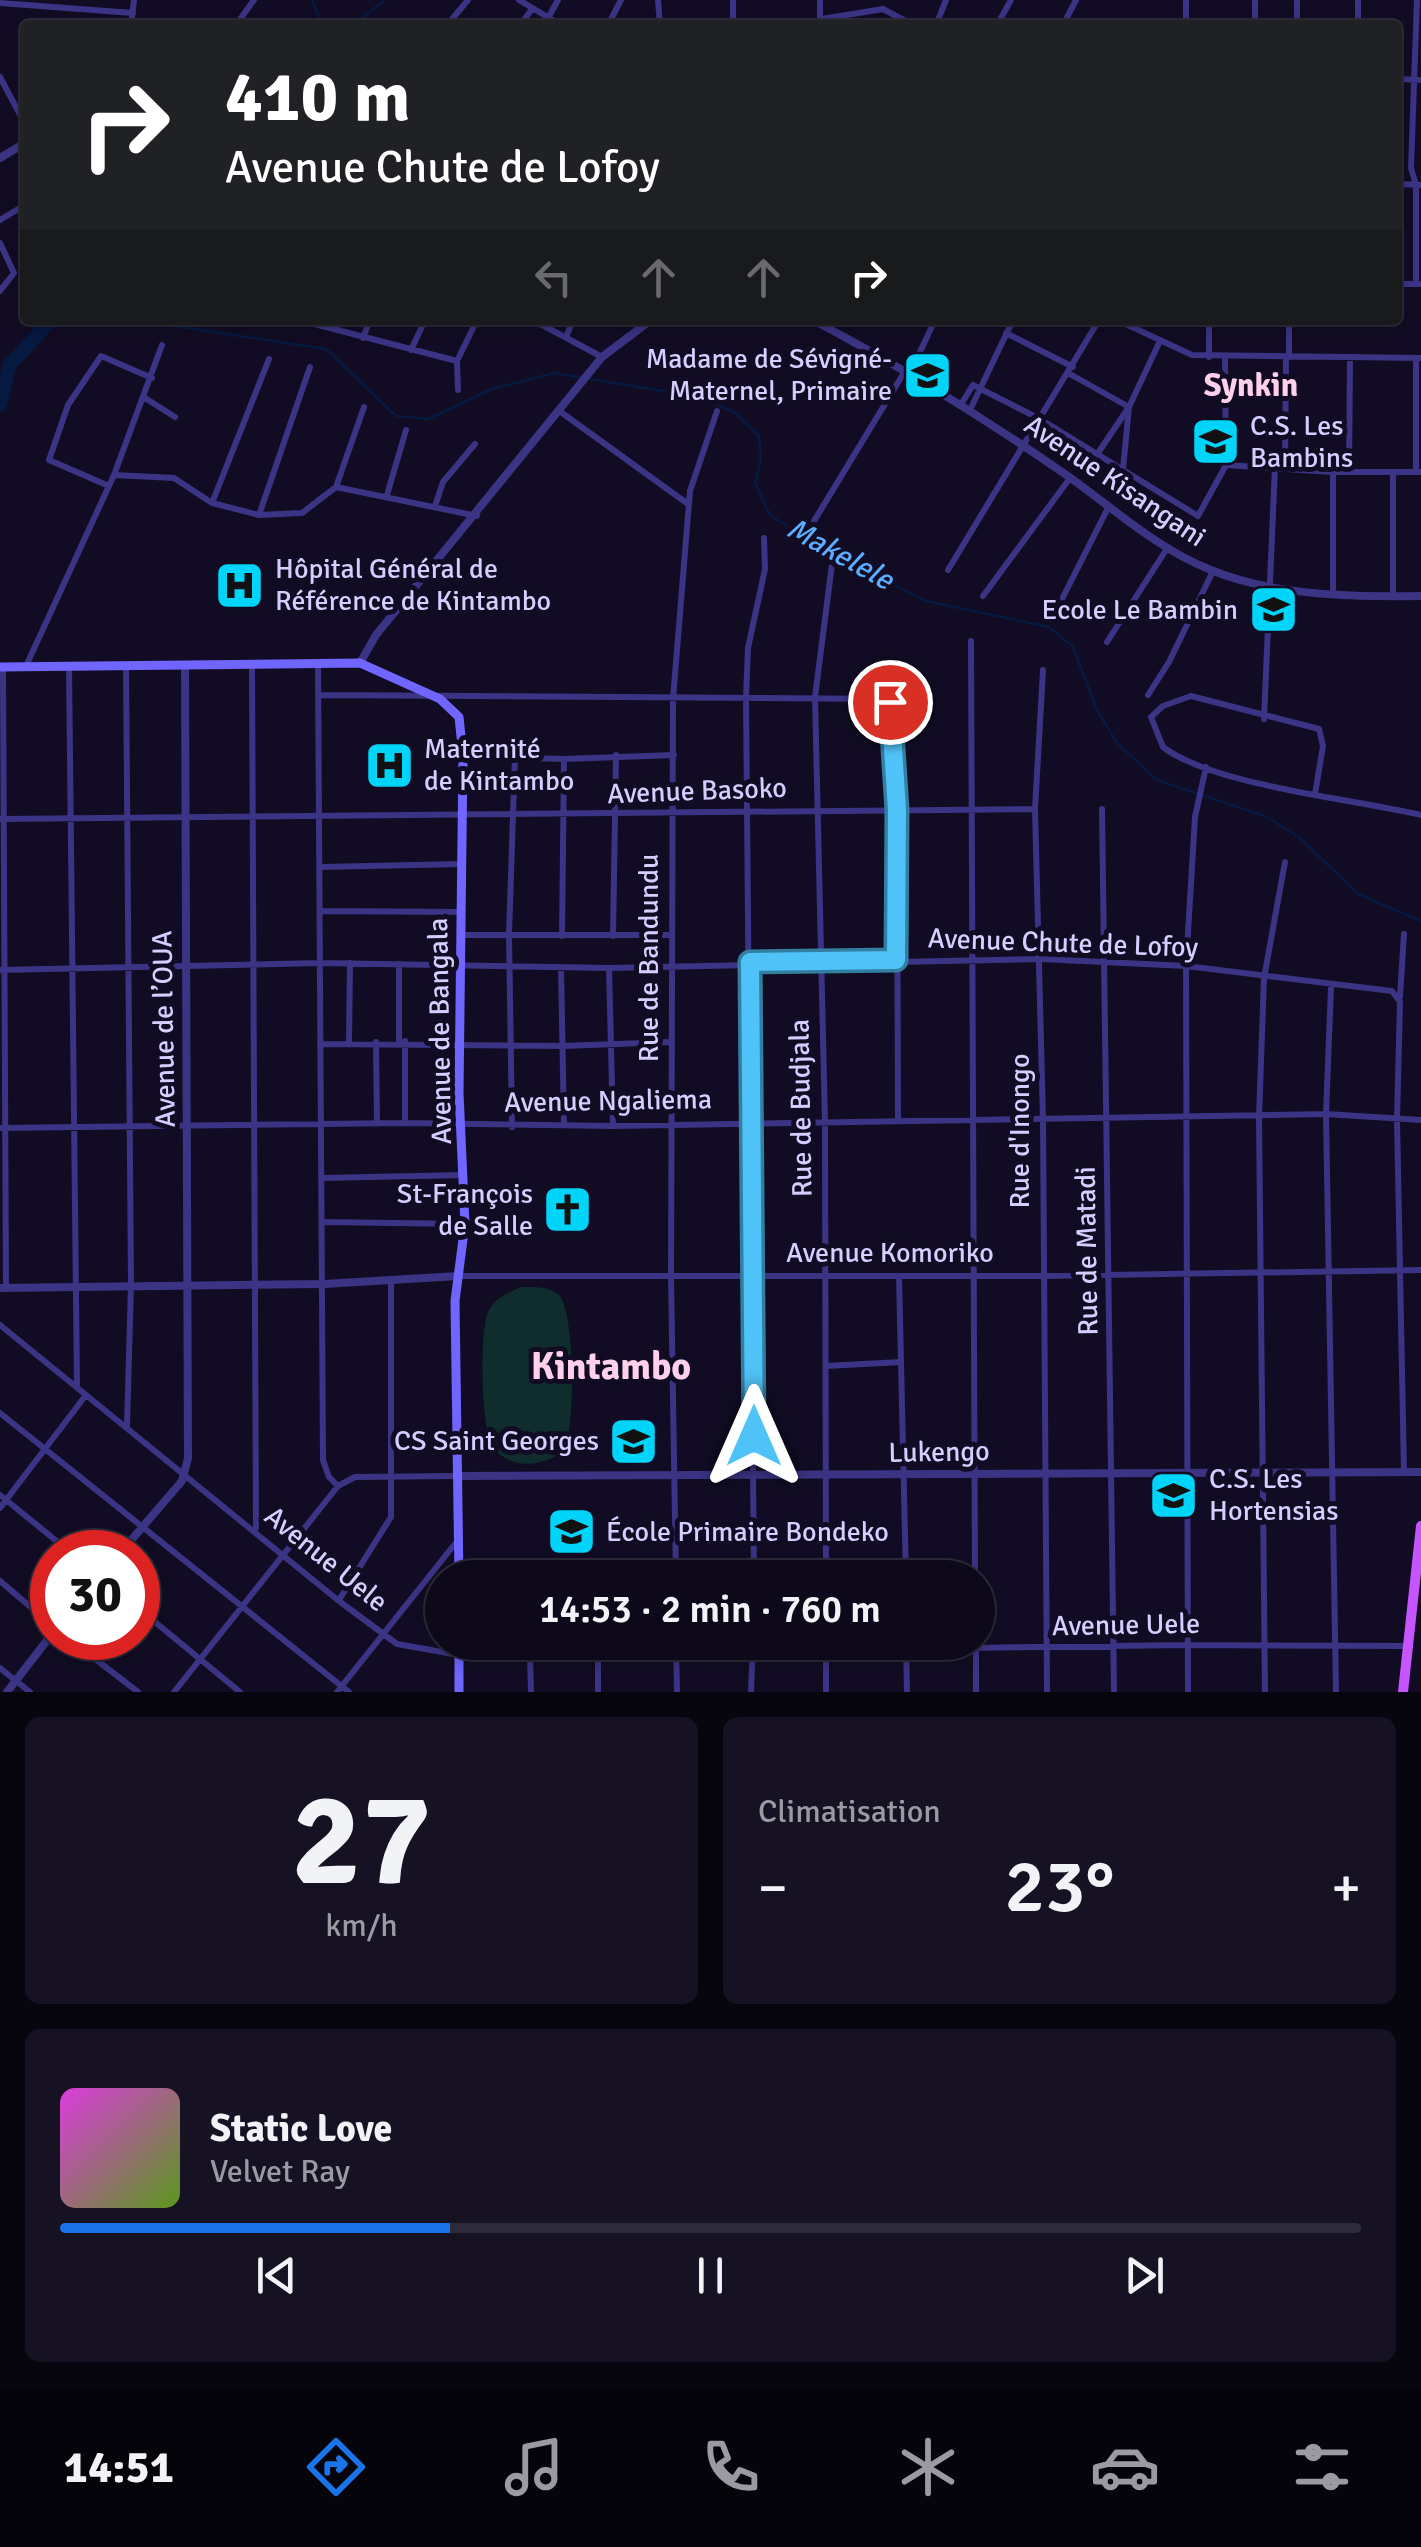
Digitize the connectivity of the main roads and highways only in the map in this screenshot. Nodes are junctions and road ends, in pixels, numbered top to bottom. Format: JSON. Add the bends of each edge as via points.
{"nodes":[{"id":1,"x":2,"y":668,"type":"edge"},
{"id":2,"x":1421,"y":1526,"type":"edge"},
{"id":3,"x":459,"y":1560,"type":"edge"},
{"id":4,"x":460,"y":1660,"type":"edge"},
{"id":5,"x":459,"y":1692,"type":"edge"},
{"id":6,"x":1403,"y":1692,"type":"edge"}],
"edges":[{"from":1,"to":3,"type":"main road","name":"Avenue de Bangala","via":[[360,662],[440,699],[459,717],[465,1224],[458,1276]]},
{"from":2,"to":6,"type":"main road"},
{"from":4,"to":5,"type":"main road"}]}
